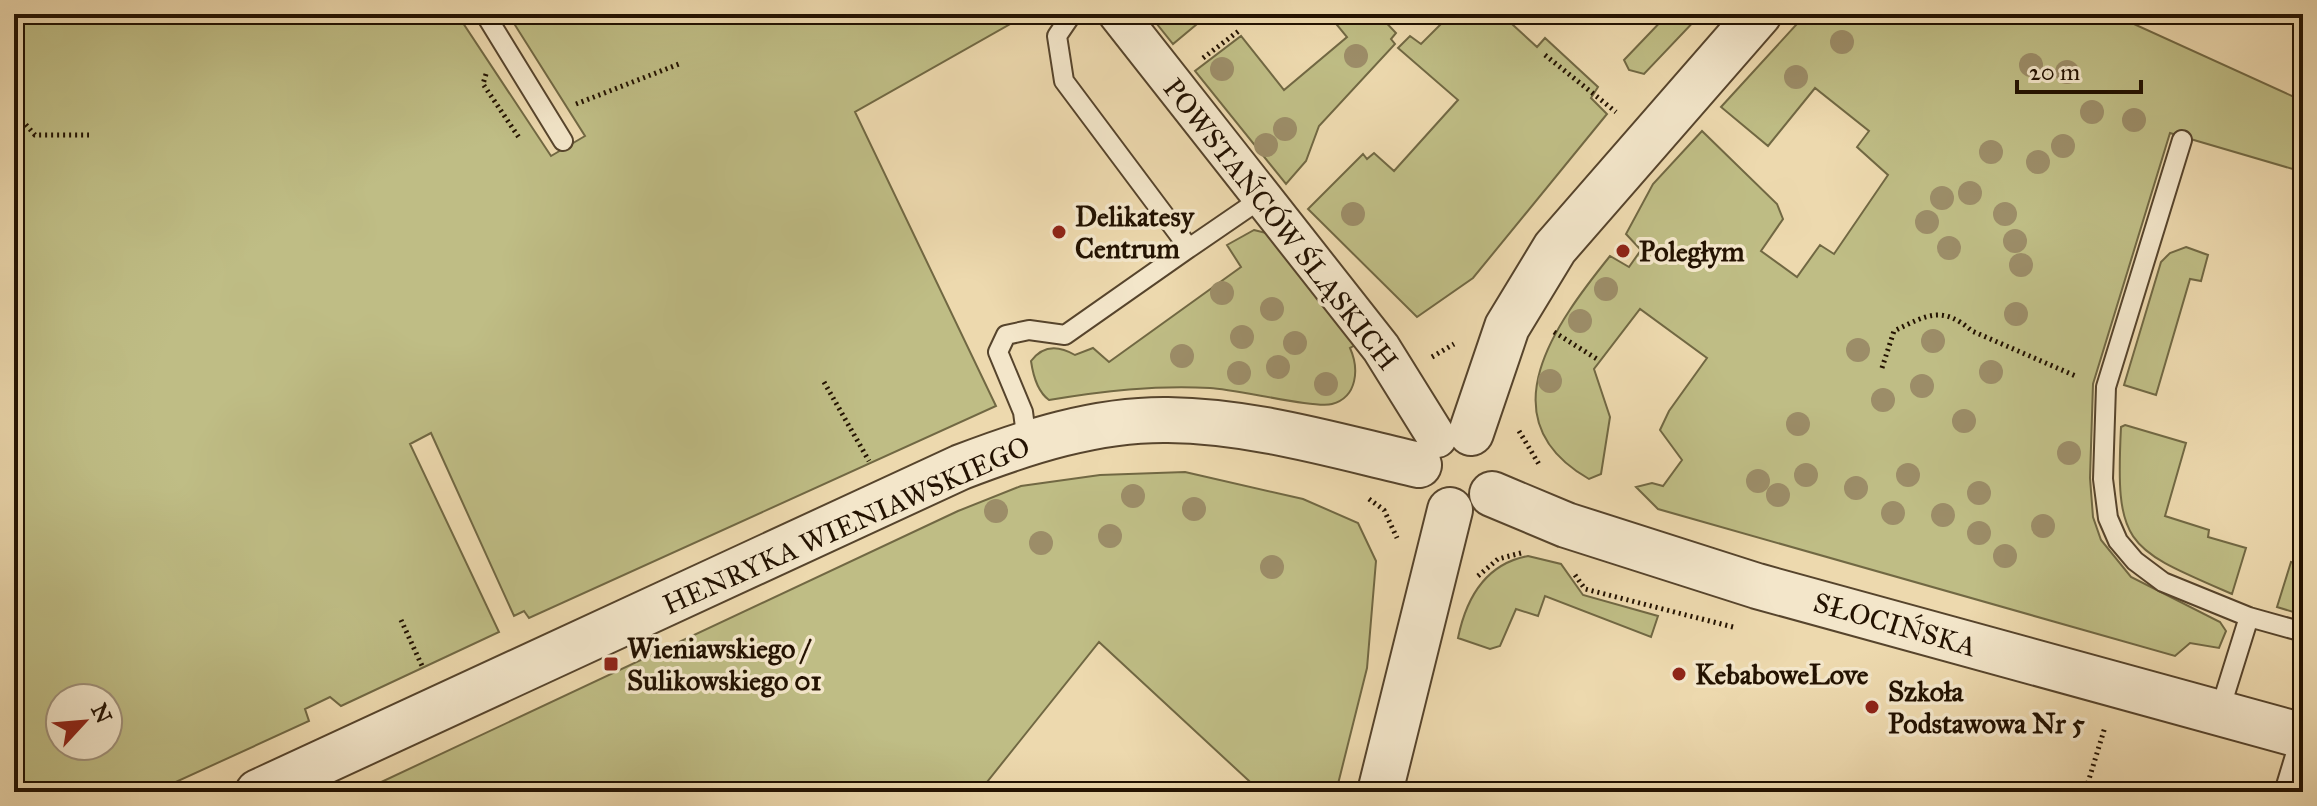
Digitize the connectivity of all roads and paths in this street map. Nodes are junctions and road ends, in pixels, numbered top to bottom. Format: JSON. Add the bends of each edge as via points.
{"nodes":[{"id":1,"x":485,"y":14,"type":"edge"},
{"id":2,"x":1072,"y":14,"type":"edge"},
{"id":3,"x":1118,"y":14,"type":"edge"},
{"id":4,"x":1759,"y":14,"type":"edge"},
{"id":5,"x":1545,"y":55,"type":"dead end"},
{"id":6,"x":679,"y":64,"type":"dead end"},
{"id":7,"x":14,"y":111,"type":"edge"},
{"id":8,"x":547,"y":115,"type":"junction"},
{"id":9,"x":1628,"y":121,"type":"dead end"},
{"id":10,"x":89,"y":135,"type":"dead end"},
{"id":11,"x":2182,"y":140,"type":"dead end"},
{"id":12,"x":563,"y":141,"type":"dead end"},
{"id":13,"x":1262,"y":198,"type":"junction"},
{"id":14,"x":1189,"y":248,"type":"junction"},
{"id":15,"x":1555,"y":332,"type":"dead end"},
{"id":16,"x":1463,"y":333,"type":"dead end"},
{"id":17,"x":1416,"y":356,"type":"dead end"},
{"id":18,"x":1597,"y":359,"type":"dead end"},
{"id":19,"x":1882,"y":368,"type":"dead end"},
{"id":20,"x":824,"y":382,"type":"dead end"},
{"id":21,"x":2106,"y":387,"type":"junction"},
{"id":22,"x":1517,"y":418,"type":"dead end"},
{"id":23,"x":1027,"y":442,"type":"junction"},
{"id":24,"x":1443,"y":445,"type":"junction"},
{"id":25,"x":1546,"y":473,"type":"dead end"},
{"id":26,"x":877,"y":475,"type":"dead end"},
{"id":27,"x":1492,"y":494,"type":"junction"},
{"id":28,"x":1363,"y":496,"type":"dead end"},
{"id":29,"x":1450,"y":510,"type":"junction"},
{"id":30,"x":1397,"y":546,"type":"dead end"},
{"id":31,"x":1524,"y":552,"type":"dead end"},
{"id":32,"x":1470,"y":587,"type":"dead end"},
{"id":33,"x":2249,"y":617,"type":"junction"},
{"id":34,"x":401,"y":620,"type":"dead end"},
{"id":35,"x":2303,"y":632,"type":"edge"},
{"id":36,"x":424,"y":671,"type":"dead end"},
{"id":37,"x":2219,"y":713,"type":"junction"},
{"id":38,"x":2105,"y":726,"type":"dead end"},
{"id":39,"x":2302,"y":736,"type":"edge"},
{"id":40,"x":277,"y":788,"type":"edge"},
{"id":41,"x":2086,"y":789,"type":"dead end"},
{"id":42,"x":1380,"y":792,"type":"edge"},
{"id":43,"x":2284,"y":792,"type":"edge"}],
"edges":[{"from":1,"to":8,"type":"lane"},
{"from":2,"to":14,"type":"lane","via":[[1057,36],[1064,81]]},
{"from":3,"to":13,"type":"street","name":"POWSTAŃCÓW ŚLĄSKICH"},
{"from":4,"to":24,"type":"street","via":[[1555,248],[1507,327],[1479,401]]},
{"from":5,"to":9,"type":"path"},
{"from":6,"to":8,"type":"path"},
{"from":7,"to":10,"type":"path","via":[[35,135]]},
{"from":8,"to":12,"type":"lane"},
{"from":11,"to":21,"type":"lane"},
{"from":13,"to":14,"type":"lane"},
{"from":13,"to":24,"type":"street","name":"POWSTAŃCÓW ŚLĄSKICH","via":[[1381,348]]},
{"from":14,"to":23,"type":"lane","via":[[1065,335],[1029,330],[1006,335],[998,352],[1023,412]]},
{"from":15,"to":18,"type":"path"},
{"from":16,"to":17,"type":"path","via":[[1432,357]]},
{"from":19,"to":21,"type":"path","via":[[1894,331],[1938,313]]},
{"from":20,"to":26,"type":"path"},
{"from":21,"to":33,"type":"lane","via":[[2103,479],[2108,518],[2118,541],[2163,582]]},
{"from":22,"to":25,"type":"path","via":[[1531,455]]},
{"from":23,"to":24,"type":"street","name":"HENRYKA WIENIAWSKIEGO","via":[[1165,420],[1237,425],[1325,441]]},
{"from":23,"to":40,"type":"street","name":"HENRYKA WIENIAWSKIEGO","via":[[961,467]]},
{"from":24,"to":27,"type":"street","via":[[1482,439],[1497,458]]},
{"from":24,"to":29,"type":"street","via":[[1426,494]]},
{"from":27,"to":29,"type":"street","via":[[1474,509]]},
{"from":27,"to":37,"type":"street","name":"SŁOCIŃSKA","via":[[1566,525],[1760,587]]},
{"from":28,"to":30,"type":"path","via":[[1384,510]]},
{"from":29,"to":42,"type":"street"},
{"from":31,"to":32,"type":"path","via":[[1498,559]]},
{"from":33,"to":35,"type":"lane"},
{"from":33,"to":37,"type":"lane"},
{"from":34,"to":36,"type":"path"},
{"from":37,"to":39,"type":"street","name":"SŁOCIŃSKA"},
{"from":38,"to":41,"type":"path"},
{"from":39,"to":43,"type":"lane"}]}
